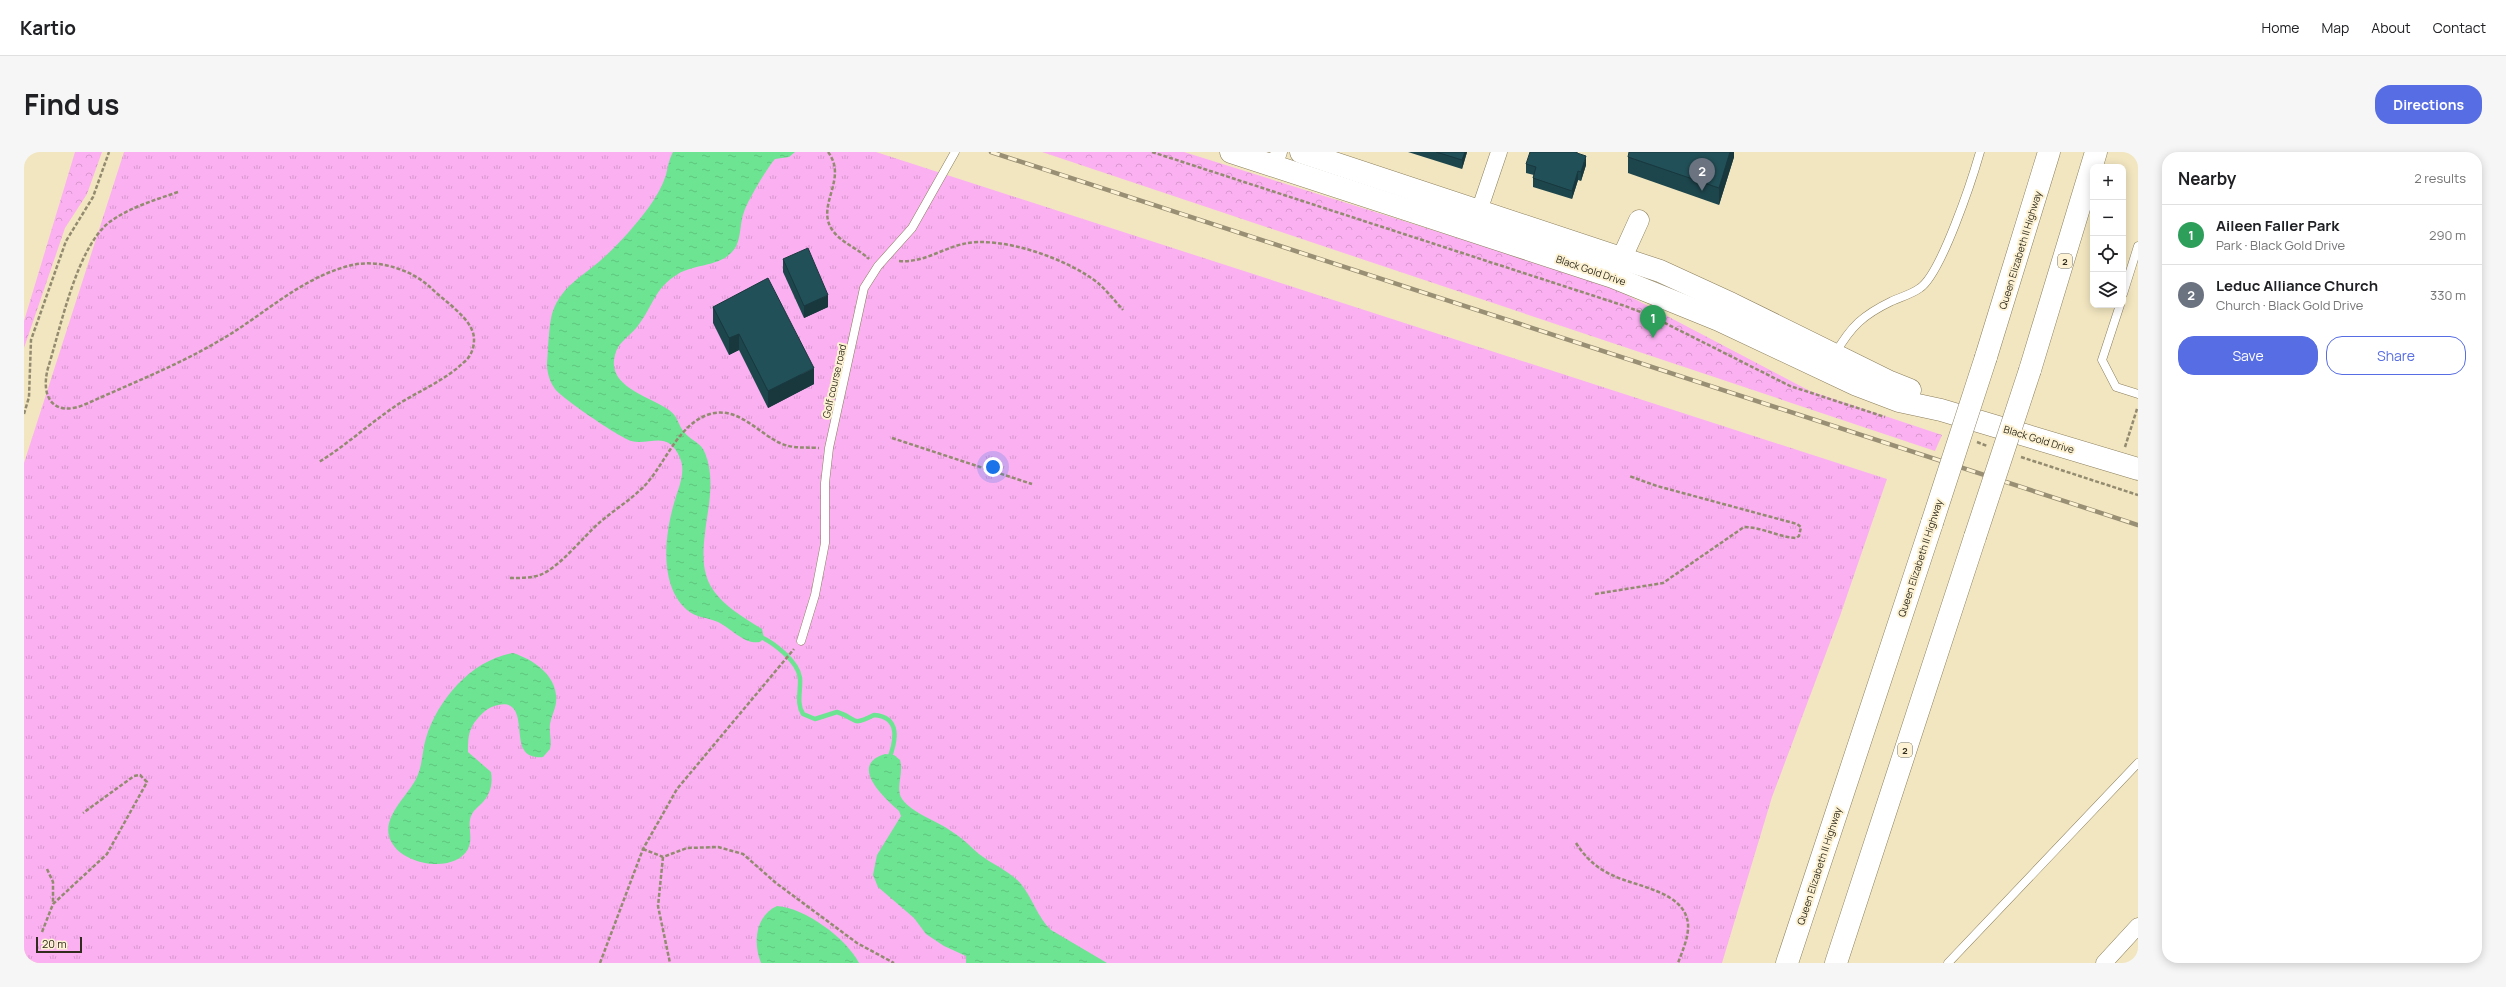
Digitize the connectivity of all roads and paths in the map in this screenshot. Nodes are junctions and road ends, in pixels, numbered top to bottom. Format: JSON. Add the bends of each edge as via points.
{"nodes":[{"id":1,"x":109,"y":152,"type":"edge"},
{"id":2,"x":828,"y":152,"type":"edge"},
{"id":3,"x":955,"y":152,"type":"edge"},
{"id":4,"x":1152,"y":152,"type":"edge"},
{"id":5,"x":1232,"y":152,"type":"edge"},
{"id":6,"x":1301,"y":152,"type":"edge"},
{"id":7,"x":1499,"y":152,"type":"edge"},
{"id":8,"x":1980,"y":152,"type":"edge"},
{"id":9,"x":2049,"y":152,"type":"edge"},
{"id":10,"x":2096,"y":152,"type":"edge"},
{"id":11,"x":1276,"y":159,"type":"edge"},
{"id":12,"x":178,"y":192,"type":"dead end"},
{"id":13,"x":1639,"y":220,"type":"dead end"},
{"id":14,"x":1475,"y":221,"type":"junction"},
{"id":15,"x":2138,"y":246,"type":"edge"},
{"id":16,"x":878,"y":266,"type":"junction"},
{"id":17,"x":1618,"y":267,"type":"junction"},
{"id":18,"x":2126,"y":284,"type":"edge"},
{"id":19,"x":2119,"y":308,"type":"edge"},
{"id":20,"x":1123,"y":310,"type":"dead end"},
{"id":21,"x":1831,"y":363,"type":"junction"},
{"id":22,"x":2138,"y":394,"type":"edge"},
{"id":23,"x":24,"y":414,"type":"edge"},
{"id":24,"x":1890,"y":418,"type":"dead end"},
{"id":25,"x":892,"y":438,"type":"dead end"},
{"id":26,"x":1971,"y":440,"type":"dead end"},
{"id":27,"x":1992,"y":447,"type":"dead end"},
{"id":28,"x":829,"y":448,"type":"junction"},
{"id":29,"x":2014,"y":454,"type":"dead end"},
{"id":30,"x":319,"y":462,"type":"dead end"},
{"id":31,"x":2138,"y":469,"type":"edge"},
{"id":32,"x":1629,"y":476,"type":"dead end"},
{"id":33,"x":1032,"y":484,"type":"dead end"},
{"id":34,"x":2138,"y":495,"type":"edge"},
{"id":35,"x":510,"y":578,"type":"dead end"},
{"id":36,"x":1595,"y":594,"type":"dead end"},
{"id":37,"x":801,"y":641,"type":"dead end"},
{"id":38,"x":794,"y":650,"type":"dead end"},
{"id":39,"x":2137,"y":765,"type":"edge"},
{"id":40,"x":83,"y":813,"type":"dead end"},
{"id":41,"x":1576,"y":843,"type":"dead end"},
{"id":42,"x":643,"y":849,"type":"junction"},
{"id":43,"x":663,"y":856,"type":"junction"},
{"id":44,"x":47,"y":869,"type":"dead end"},
{"id":45,"x":1817,"y":871,"type":"junction"},
{"id":46,"x":53,"y":904,"type":"junction"},
{"id":47,"x":2137,"y":929,"type":"edge"},
{"id":48,"x":42,"y":932,"type":"dead end"},
{"id":49,"x":600,"y":963,"type":"edge"},
{"id":50,"x":670,"y":963,"type":"edge"},
{"id":51,"x":894,"y":963,"type":"edge"},
{"id":52,"x":1678,"y":963,"type":"edge"},
{"id":53,"x":1773,"y":963,"type":"edge"},
{"id":54,"x":1787,"y":963,"type":"edge"},
{"id":55,"x":1836,"y":963,"type":"edge"},
{"id":56,"x":1948,"y":963,"type":"edge"},
{"id":57,"x":2104,"y":963,"type":"edge"}],
"edges":[{"from":1,"to":23,"type":"path","via":[[93,197],[66,241],[31,340],[29,397]]},
{"from":2,"to":16,"type":"path","via":[[836,166],[828,215],[831,229]]},
{"from":3,"to":16,"type":"lane","name":"Golf course road","via":[[912,228]]},
{"from":4,"to":24,"type":"path","via":[[1632,308],[1790,386]]},
{"from":5,"to":11,"type":"main road","name":"Black Gold Drive"},
{"from":6,"to":14,"type":"main road","name":"Black Gold Drive"},
{"from":7,"to":14,"type":"street"},
{"from":8,"to":21,"type":"lane","via":[[1934,273],[1920,288],[1868,314],[1848,331]]},
{"from":9,"to":45,"type":"main road","name":"Queen Elizabeth II Highway","bridge":true,"via":[[1986,357]]},
{"from":10,"to":55,"type":"main road","number":"2","bridge":true,"via":[[2030,370]]},
{"from":11,"to":14,"type":"main road","name":"Black Gold Drive"},
{"from":12,"to":30,"type":"path","via":[[133,208],[110,221],[94,237],[80,264],[48,368],[44,384],[49,400],[54,405],[70,409],[86,404],[218,342],[296,288],[327,273],[350,265],[377,265],[407,272],[423,281],[466,321],[475,339],[471,354],[456,369],[392,408]]},
{"from":13,"to":17,"type":"street"},
{"from":14,"to":17,"type":"main road","name":"Black Gold Drive"},
{"from":15,"to":18,"type":"lane"},
{"from":16,"to":20,"type":"path","via":[[882,258],[913,260],[963,244],[998,242],[1037,253],[1089,277]]},
{"from":16,"to":28,"type":"lane","name":"Golf course road","via":[[864,288]]},
{"from":17,"to":21,"type":"main road","name":"Black Gold Drive","via":[[1719,320]]},
{"from":19,"to":22,"type":"lane","via":[[2102,360],[2116,387]]},
{"from":21,"to":31,"type":"main road","name":"Black Gold Drive","via":[[1899,401],[1941,410]]},
{"from":25,"to":33,"type":"path"},
{"from":26,"to":27,"type":"path"},
{"from":28,"to":35,"type":"path","via":[[794,448],[770,438],[734,415],[721,412],[710,414],[687,428],[635,495],[601,521],[551,568],[541,574]]},
{"from":28,"to":37,"type":"lane","name":"Golf course road","via":[[825,483],[825,543],[816,594]]},
{"from":29,"to":34,"type":"path"},
{"from":32,"to":36,"type":"path","via":[[1797,524],[1801,531],[1796,538],[1744,527],[1663,583]]},
{"from":38,"to":42,"type":"path","via":[[677,789]]},
{"from":39,"to":56,"type":"lane"},
{"from":40,"to":46,"type":"path","via":[[134,776],[140,775],[147,782],[107,854]]},
{"from":41,"to":52,"type":"path","via":[[1601,869],[1617,878],[1667,896],[1682,909],[1688,925]]},
{"from":42,"to":43,"type":"path"},
{"from":42,"to":49,"type":"path"},
{"from":43,"to":50,"type":"path","via":[[658,906]]},
{"from":43,"to":51,"type":"path","via":[[687,848],[718,847],[743,854],[776,884],[857,943]]},
{"from":44,"to":46,"type":"path","via":[[53,882]]},
{"from":45,"to":53,"type":"main road"},
{"from":45,"to":54,"type":"main road","name":"Queen Elizabeth II Highway"},
{"from":46,"to":48,"type":"path"},
{"from":47,"to":57,"type":"street"}]}
